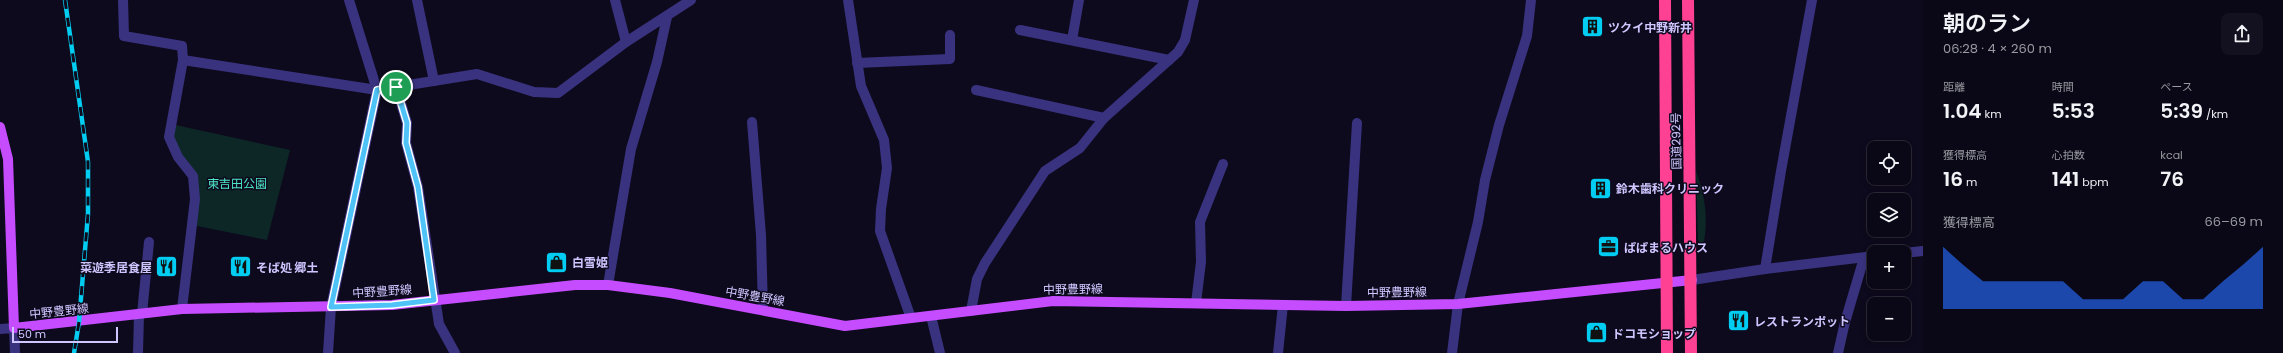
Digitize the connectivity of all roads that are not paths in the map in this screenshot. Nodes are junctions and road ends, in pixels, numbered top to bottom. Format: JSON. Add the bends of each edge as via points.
{"nodes":[{"id":1,"x":123,"y":0,"type":"edge"},
{"id":2,"x":349,"y":0,"type":"edge"},
{"id":3,"x":417,"y":0,"type":"edge"},
{"id":4,"x":615,"y":0,"type":"edge"},
{"id":5,"x":691,"y":0,"type":"edge"},
{"id":6,"x":848,"y":0,"type":"edge"},
{"id":7,"x":1080,"y":0,"type":"edge"},
{"id":8,"x":1194,"y":0,"type":"edge"},
{"id":9,"x":1531,"y":0,"type":"edge"},
{"id":10,"x":1665,"y":0,"type":"edge"},
{"id":11,"x":1688,"y":0,"type":"edge"},
{"id":12,"x":1812,"y":0,"type":"edge"},
{"id":13,"x":667,"y":17,"type":"junction"},
{"id":14,"x":1020,"y":30,"type":"dead end"},
{"id":15,"x":950,"y":35,"type":"dead end"},
{"id":16,"x":1072,"y":40,"type":"junction"},
{"id":17,"x":626,"y":42,"type":"junction"},
{"id":18,"x":183,"y":60,"type":"junction"},
{"id":19,"x":1169,"y":60,"type":"junction"},
{"id":20,"x":857,"y":63,"type":"junction"},
{"id":21,"x":434,"y":81,"type":"junction"},
{"id":22,"x":396,"y":87,"type":"junction"},
{"id":23,"x":377,"y":90,"type":"junction"},
{"id":24,"x":976,"y":90,"type":"dead end"},
{"id":25,"x":1104,"y":118,"type":"junction"},
{"id":26,"x":752,"y":122,"type":"dead end"},
{"id":27,"x":1357,"y":123,"type":"dead end"},
{"id":28,"x":0,"y":127,"type":"edge"},
{"id":29,"x":1223,"y":164,"type":"dead end"},
{"id":30,"x":149,"y":242,"type":"dead end"},
{"id":31,"x":1923,"y":250,"type":"edge"},
{"id":32,"x":1911,"y":252,"type":"edge"},
{"id":33,"x":1867,"y":257,"type":"edge"},
{"id":34,"x":1867,"y":262,"type":"edge"},
{"id":35,"x":1765,"y":269,"type":"junction"},
{"id":36,"x":1692,"y":280,"type":"junction"},
{"id":37,"x":1668,"y":284,"type":"junction"},
{"id":38,"x":608,"y":285,"type":"junction"},
{"id":39,"x":434,"y":300,"type":"junction"},
{"id":40,"x":1196,"y":303,"type":"junction"},
{"id":41,"x":1458,"y":304,"type":"junction"},
{"id":42,"x":1283,"y":305,"type":"junction"},
{"id":43,"x":1346,"y":306,"type":"junction"},
{"id":44,"x":331,"y":307,"type":"junction"},
{"id":45,"x":182,"y":310,"type":"junction"},
{"id":46,"x":763,"y":310,"type":"junction"},
{"id":47,"x":970,"y":311,"type":"junction"},
{"id":48,"x":140,"y":315,"type":"junction"},
{"id":49,"x":931,"y":316,"type":"junction"},
{"id":50,"x":911,"y":318,"type":"junction"},
{"id":51,"x":14,"y":328,"type":"junction"},
{"id":52,"x":0,"y":329,"type":"edge"},
{"id":53,"x":14,"y":353,"type":"edge"},
{"id":54,"x":138,"y":353,"type":"edge"},
{"id":55,"x":328,"y":353,"type":"edge"},
{"id":56,"x":455,"y":353,"type":"edge"},
{"id":57,"x":940,"y":353,"type":"edge"},
{"id":58,"x":1278,"y":353,"type":"edge"},
{"id":59,"x":1452,"y":353,"type":"edge"},
{"id":60,"x":1667,"y":353,"type":"edge"},
{"id":61,"x":1691,"y":353,"type":"edge"},
{"id":62,"x":1838,"y":353,"type":"edge"}],
"edges":[{"from":1,"to":18,"type":"street","via":[[124,36],[182,46]]},
{"from":2,"to":23,"type":"street"},
{"from":3,"to":21,"type":"street"},
{"from":4,"to":17,"type":"street"},
{"from":5,"to":13,"type":"street"},
{"from":6,"to":20,"type":"street"},
{"from":7,"to":16,"type":"street"},
{"from":8,"to":19,"type":"street","via":[[1185,40],[1178,52]]},
{"from":9,"to":41,"type":"street","via":[[1527,36],[1484,180],[1478,222]]},
{"from":10,"to":37,"type":"highway","name":"国道292号"},
{"from":11,"to":36,"type":"highway","name":"国道292号"},
{"from":12,"to":35,"type":"street"},
{"from":13,"to":17,"type":"street"},
{"from":13,"to":38,"type":"street","via":[[657,62],[631,149]]},
{"from":14,"to":16,"type":"street"},
{"from":15,"to":20,"type":"street","via":[[950,59]]},
{"from":16,"to":19,"type":"street"},
{"from":17,"to":21,"type":"street","via":[[558,93],[534,92],[478,74]]},
{"from":18,"to":23,"type":"street"},
{"from":18,"to":45,"type":"street","via":[[169,137],[178,157],[193,176],[195,198]]},
{"from":19,"to":25,"type":"street"},
{"from":20,"to":50,"type":"street","via":[[861,86],[884,140],[887,168],[880,231]]},
{"from":21,"to":22,"type":"street"},
{"from":22,"to":23,"type":"street"},
{"from":22,"to":39,"type":"street","via":[[407,123],[406,143],[418,187]]},
{"from":23,"to":44,"type":"street"},
{"from":24,"to":25,"type":"street"},
{"from":25,"to":47,"type":"street","via":[[1080,148],[1045,171],[985,263],[977,279]]},
{"from":26,"to":46,"type":"street","via":[[761,235]]},
{"from":27,"to":43,"type":"street"},
{"from":28,"to":51,"type":"main road","name":"中野豊野線","via":[[8,159]]},
{"from":29,"to":40,"type":"street","via":[[1200,222],[1201,262]]},
{"from":30,"to":48,"type":"street"},
{"from":31,"to":32,"type":"street"},
{"from":33,"to":35,"type":"street"},
{"from":34,"to":62,"type":"street","via":[[1845,322]]},
{"from":35,"to":36,"type":"street"},
{"from":36,"to":37,"type":"main road","name":"中野豊野線"},
{"from":36,"to":61,"type":"highway","name":"国道292号"},
{"from":37,"to":41,"type":"main road","name":"中野豊野線"},
{"from":37,"to":60,"type":"highway","name":"国道292号"},
{"from":38,"to":39,"type":"main road","name":"中野豊野線","via":[[575,285]]},
{"from":38,"to":46,"type":"main road","name":"中野豊野線"},
{"from":39,"to":44,"type":"main road","name":"中野豊野線","via":[[392,305]]},
{"from":39,"to":56,"type":"street","via":[[439,324]]},
{"from":40,"to":42,"type":"main road","name":"中野豊野線"},
{"from":40,"to":47,"type":"main road","name":"中野豊野線","via":[[1053,301]]},
{"from":41,"to":43,"type":"main road","name":"中野豊野線"},
{"from":41,"to":59,"type":"street"},
{"from":42,"to":43,"type":"main road","name":"中野豊野線"},
{"from":42,"to":58,"type":"street"},
{"from":44,"to":45,"type":"main road","name":"中野豊野線"},
{"from":44,"to":55,"type":"street"},
{"from":45,"to":48,"type":"main road","name":"中野豊野線"},
{"from":46,"to":50,"type":"main road","name":"中野豊野線","via":[[845,326]]},
{"from":47,"to":49,"type":"main road","name":"中野豊野線"},
{"from":48,"to":51,"type":"main road","name":"中野豊野線"},
{"from":48,"to":54,"type":"street"},
{"from":49,"to":50,"type":"main road","name":"中野豊野線"},
{"from":49,"to":57,"type":"street"},
{"from":51,"to":52,"type":"street"},
{"from":51,"to":53,"type":"street"}]}
